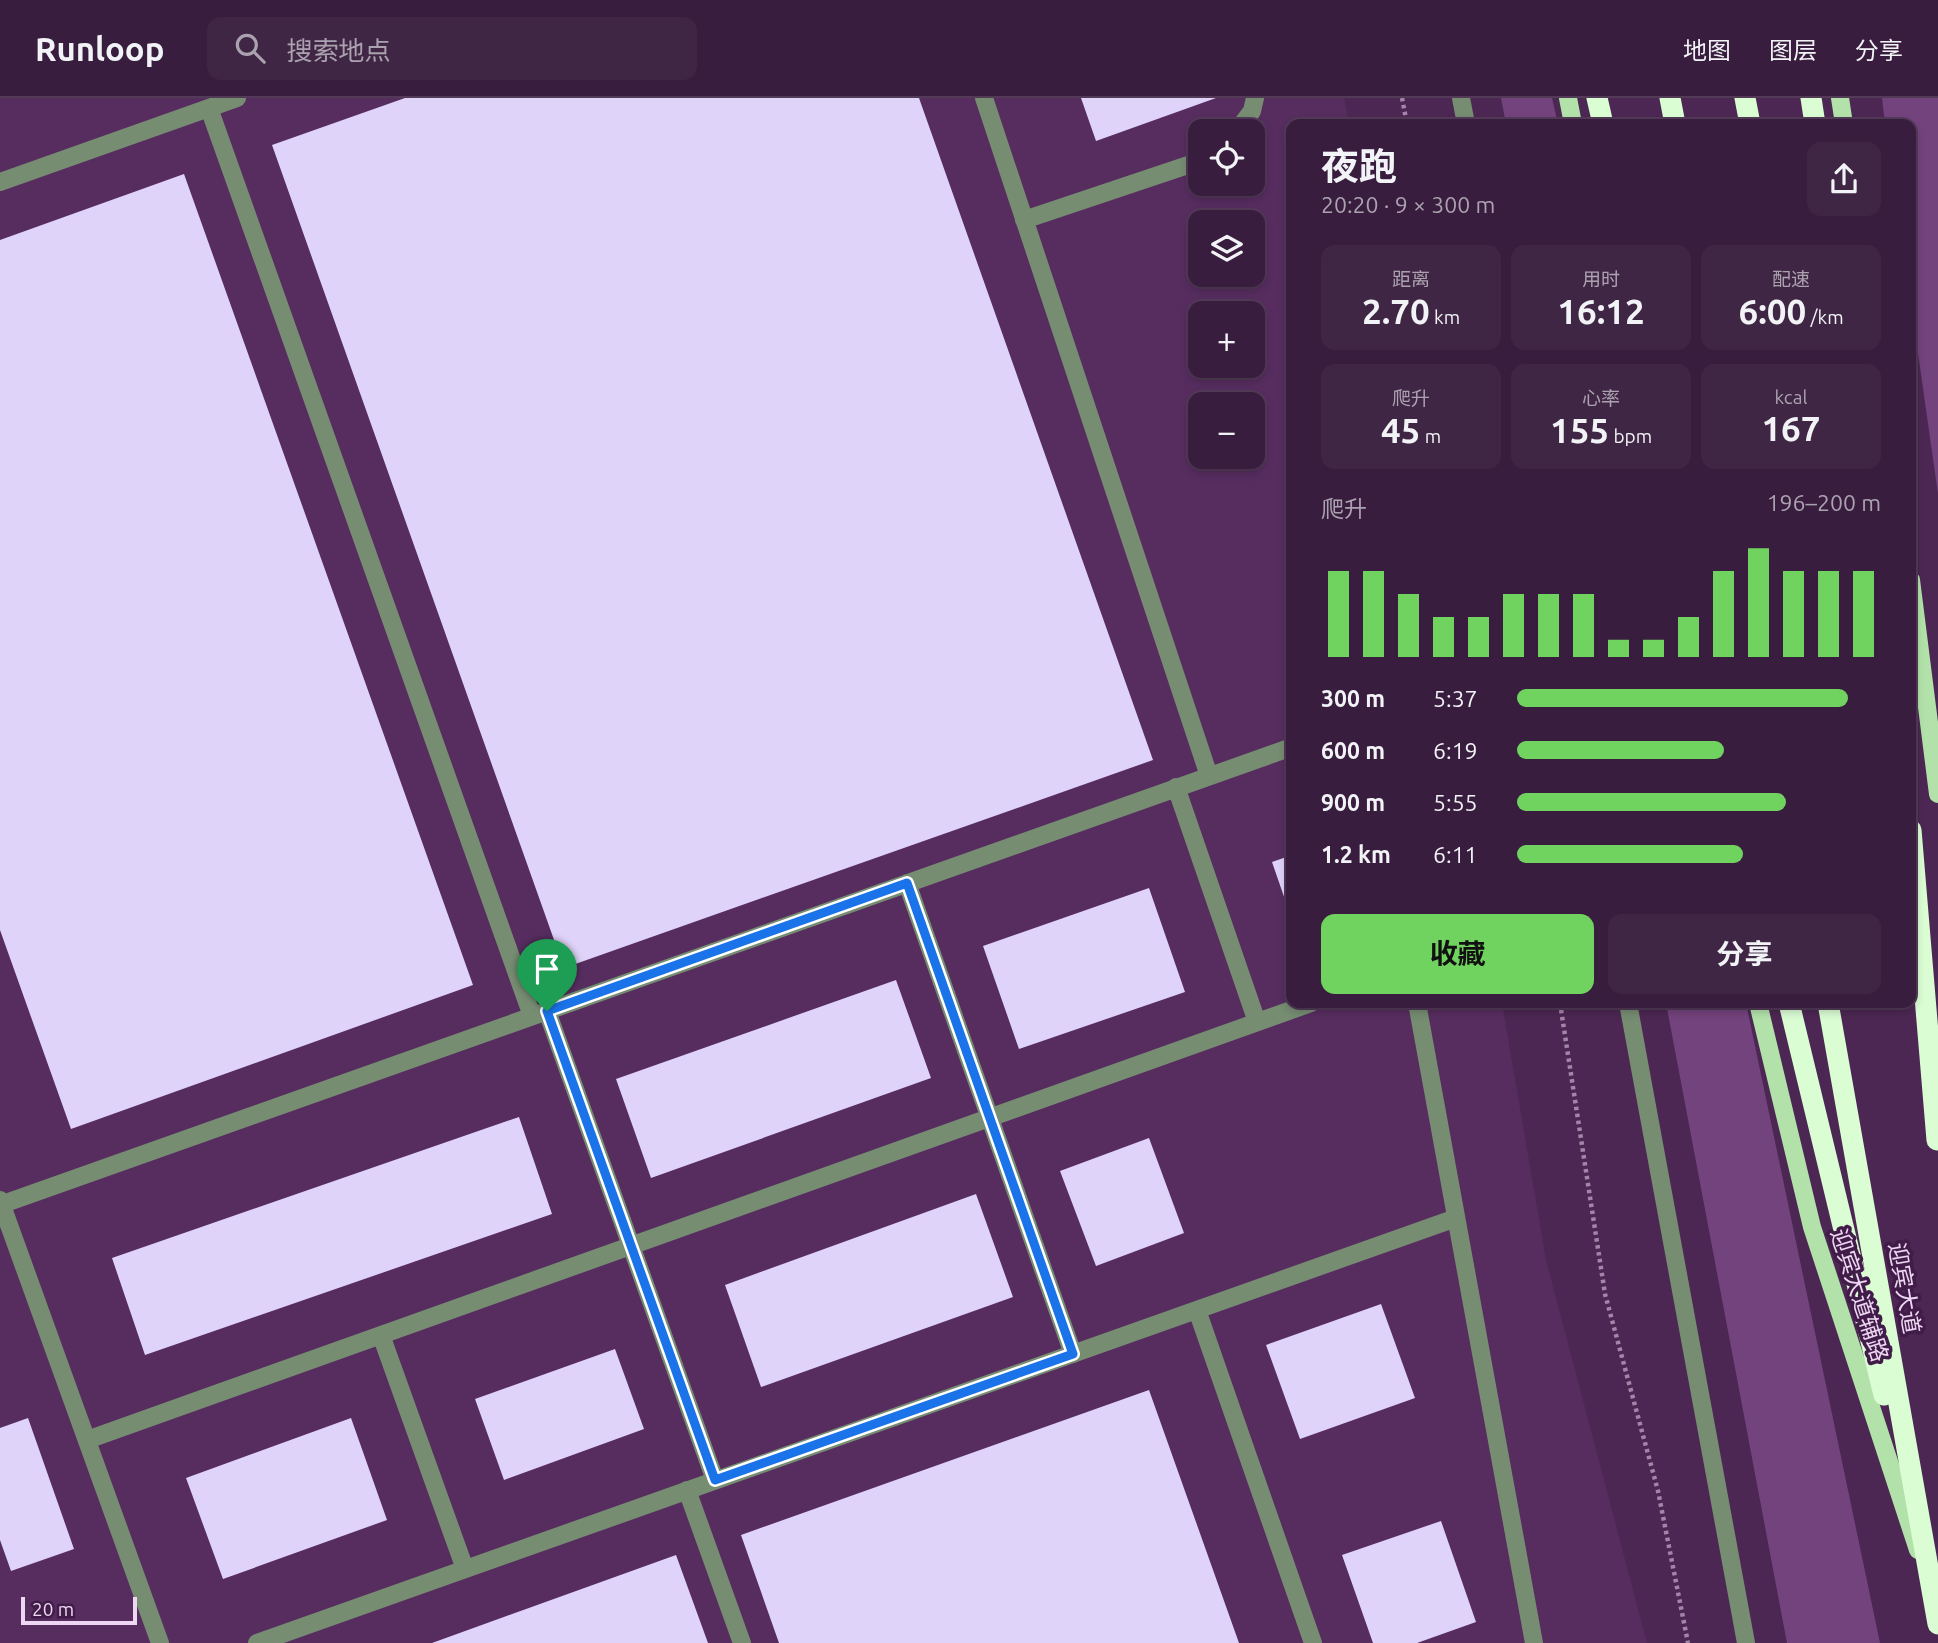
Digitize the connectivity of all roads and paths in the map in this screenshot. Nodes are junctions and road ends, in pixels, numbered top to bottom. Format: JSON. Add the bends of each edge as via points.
{"nodes":[{"id":1,"x":237,"y":98,"type":"edge"},
{"id":2,"x":984,"y":98,"type":"edge"},
{"id":3,"x":1255,"y":98,"type":"edge"},
{"id":4,"x":1402,"y":98,"type":"edge"},
{"id":5,"x":1461,"y":98,"type":"edge"},
{"id":6,"x":1568,"y":98,"type":"edge"},
{"id":7,"x":1597,"y":98,"type":"edge"},
{"id":8,"x":1670,"y":98,"type":"edge"},
{"id":9,"x":1745,"y":98,"type":"edge"},
{"id":10,"x":1811,"y":98,"type":"edge"},
{"id":11,"x":1840,"y":98,"type":"edge"},
{"id":12,"x":209,"y":108,"type":"junction"},
{"id":13,"x":1246,"y":119,"type":"edge"},
{"id":14,"x":1405,"y":119,"type":"edge"},
{"id":15,"x":1465,"y":119,"type":"edge"},
{"id":16,"x":1572,"y":119,"type":"edge"},
{"id":17,"x":1602,"y":119,"type":"edge"},
{"id":18,"x":1674,"y":119,"type":"edge"},
{"id":19,"x":1749,"y":119,"type":"edge"},
{"id":20,"x":1814,"y":119,"type":"edge"},
{"id":21,"x":1843,"y":119,"type":"edge"},
{"id":22,"x":1188,"y":166,"type":"edge"},
{"id":23,"x":0,"y":182,"type":"edge"},
{"id":24,"x":1024,"y":219,"type":"junction"},
{"id":25,"x":1916,"y":620,"type":"edge"},
{"id":26,"x":1286,"y":749,"type":"edge"},
{"id":27,"x":1209,"y":776,"type":"junction"},
{"id":28,"x":1176,"y":787,"type":"junction"},
{"id":29,"x":1938,"y":794,"type":"edge"},
{"id":30,"x":907,"y":883,"type":"junction"},
{"id":31,"x":1916,"y":890,"type":"edge"},
{"id":32,"x":1297,"y":1008,"type":"edge"},
{"id":33,"x":1418,"y":1008,"type":"edge"},
{"id":34,"x":1561,"y":1008,"type":"edge"},
{"id":35,"x":1629,"y":1008,"type":"edge"},
{"id":36,"x":1759,"y":1008,"type":"edge"},
{"id":37,"x":1790,"y":1008,"type":"edge"},
{"id":38,"x":1829,"y":1008,"type":"edge"},
{"id":39,"x":1912,"y":1008,"type":"edge"},
{"id":40,"x":539,"y":1013,"type":"junction"},
{"id":41,"x":1256,"y":1022,"type":"junction"},
{"id":42,"x":989,"y":1118,"type":"junction"},
{"id":43,"x":1937,"y":1143,"type":"edge"},
{"id":44,"x":1,"y":1203,"type":"edge"},
{"id":45,"x":1456,"y":1218,"type":"junction"},
{"id":46,"x":631,"y":1246,"type":"junction"},
{"id":47,"x":1196,"y":1310,"type":"junction"},
{"id":48,"x":381,"y":1335,"type":"junction"},
{"id":49,"x":1073,"y":1354,"type":"junction"},
{"id":50,"x":87,"y":1440,"type":"junction"},
{"id":51,"x":715,"y":1480,"type":"junction"},
{"id":52,"x":687,"y":1490,"type":"junction"},
{"id":53,"x":465,"y":1569,"type":"junction"},
{"id":54,"x":1933,"y":1598,"type":"junction"},
{"id":55,"x":1938,"y":1624,"type":"edge"},
{"id":56,"x":160,"y":1643,"type":"edge"},
{"id":57,"x":257,"y":1643,"type":"edge"},
{"id":58,"x":742,"y":1643,"type":"edge"},
{"id":59,"x":1313,"y":1643,"type":"edge"},
{"id":60,"x":1534,"y":1643,"type":"edge"},
{"id":61,"x":1688,"y":1643,"type":"edge"},
{"id":62,"x":1746,"y":1643,"type":"edge"}],
"edges":[{"from":1,"to":12,"type":"street"},
{"from":2,"to":24,"type":"street"},
{"from":3,"to":13,"type":"street"},
{"from":4,"to":14,"type":"path"},
{"from":5,"to":15,"type":"street"},
{"from":6,"to":16,"type":"main road"},
{"from":7,"to":17,"type":"highway"},
{"from":8,"to":18,"type":"highway"},
{"from":9,"to":19,"type":"highway"},
{"from":10,"to":20,"type":"highway"},
{"from":11,"to":21,"type":"main road"},
{"from":12,"to":23,"type":"street"},
{"from":12,"to":40,"type":"street"},
{"from":22,"to":24,"type":"street"},
{"from":24,"to":27,"type":"street"},
{"from":25,"to":29,"type":"main road"},
{"from":26,"to":27,"type":"street"},
{"from":27,"to":28,"type":"street"},
{"from":28,"to":30,"type":"street"},
{"from":28,"to":41,"type":"street"},
{"from":30,"to":40,"type":"street"},
{"from":30,"to":42,"type":"street"},
{"from":31,"to":43,"type":"highway"},
{"from":32,"to":41,"type":"street"},
{"from":33,"to":45,"type":"street"},
{"from":34,"to":61,"type":"path","via":[[1605,1294],[1658,1491]]},
{"from":35,"to":62,"type":"street"},
{"from":36,"to":54,"type":"main road","name":"迎宾大道辅路","via":[[1812,1227]]},
{"from":37,"to":54,"type":"highway"},
{"from":38,"to":54,"type":"highway","name":"迎宾大道"},
{"from":39,"to":43,"type":"highway"},
{"from":40,"to":44,"type":"street"},
{"from":40,"to":46,"type":"street"},
{"from":41,"to":42,"type":"street"},
{"from":42,"to":46,"type":"street"},
{"from":42,"to":49,"type":"street"},
{"from":44,"to":50,"type":"street"},
{"from":45,"to":47,"type":"street"},
{"from":45,"to":60,"type":"street"},
{"from":46,"to":48,"type":"street"},
{"from":46,"to":51,"type":"street"},
{"from":47,"to":49,"type":"street"},
{"from":47,"to":59,"type":"street"},
{"from":48,"to":50,"type":"street"},
{"from":48,"to":53,"type":"street"},
{"from":49,"to":51,"type":"street"},
{"from":50,"to":56,"type":"street"},
{"from":51,"to":52,"type":"street"},
{"from":52,"to":53,"type":"street"},
{"from":52,"to":58,"type":"street"},
{"from":53,"to":57,"type":"street"},
{"from":54,"to":55,"type":"highway","name":"迎宾大道"}]}
